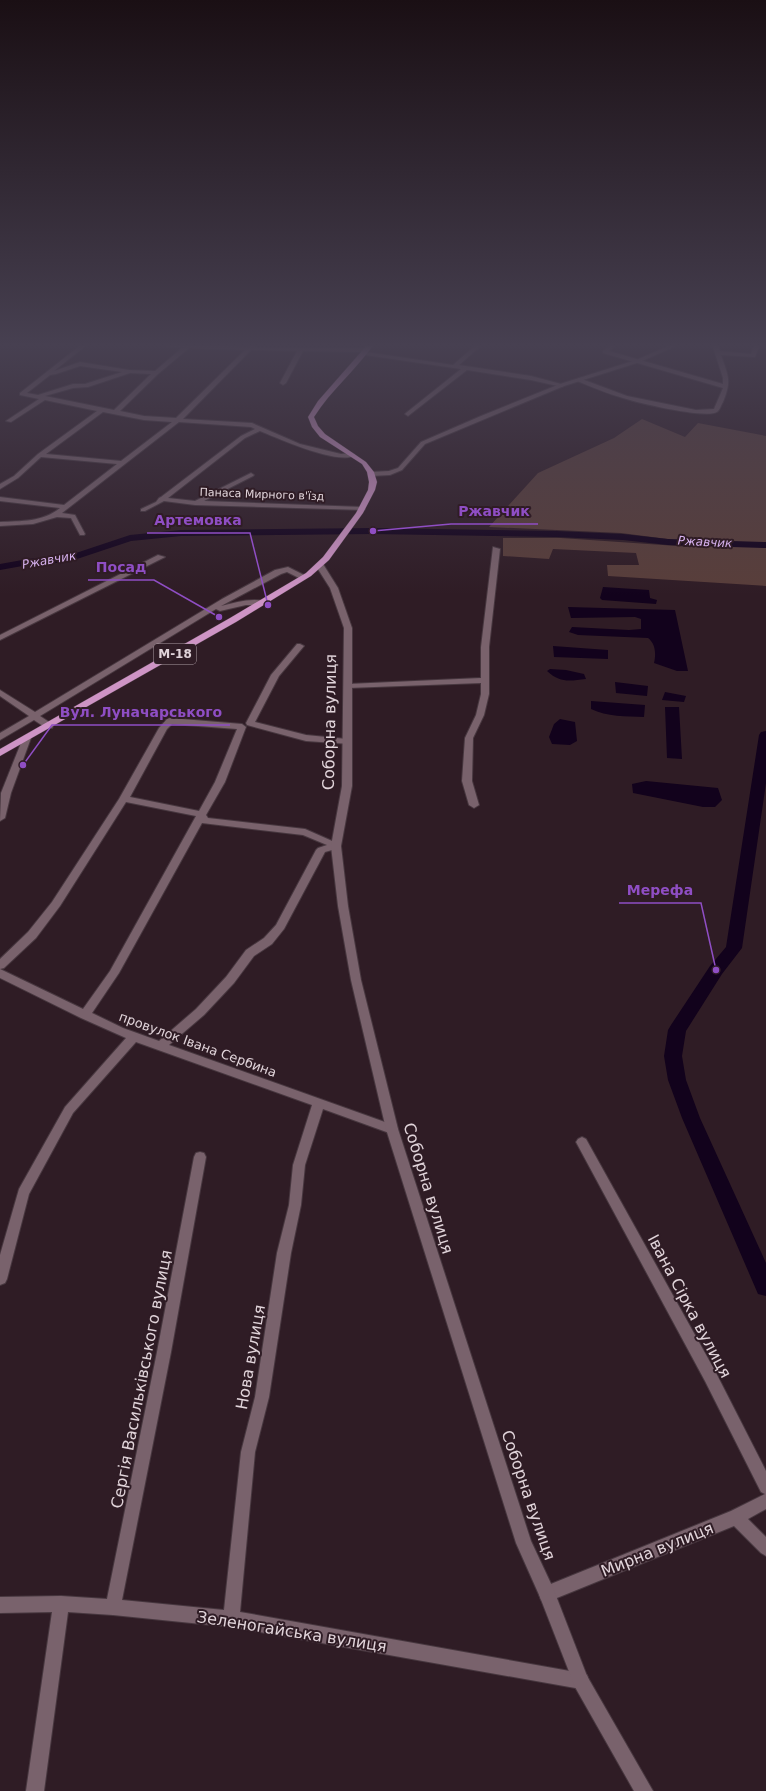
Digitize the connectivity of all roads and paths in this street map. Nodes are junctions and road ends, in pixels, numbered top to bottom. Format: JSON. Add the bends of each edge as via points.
{"nodes":[{"id":1,"x":78,"y":428,"type":"edge"},
{"id":2,"x":169,"y":428,"type":"edge"},
{"id":3,"x":261,"y":428,"type":"joint"},
{"id":4,"x":316,"y":428,"type":"edge"},
{"id":5,"x":461,"y":428,"type":"edge"},
{"id":6,"x":40,"y":455,"type":"junction"},
{"id":7,"x":352,"y":455,"type":"junction"},
{"id":8,"x":123,"y":463,"type":"junction"},
{"id":9,"x":371,"y":474,"type":"junction"},
{"id":10,"x":250,"y":475,"type":"dead end"},
{"id":11,"x":0,"y":487,"type":"edge"},
{"id":12,"x":0,"y":499,"type":"edge"},
{"id":13,"x":161,"y":499,"type":"junction"},
{"id":14,"x":195,"y":503,"type":"junction"},
{"id":15,"x":65,"y":507,"type":"junction"},
{"id":16,"x":362,"y":509,"type":"junction"},
{"id":17,"x":144,"y":510,"type":"dead end"},
{"id":18,"x":55,"y":515,"type":"junction"},
{"id":19,"x":0,"y":524,"type":"edge"},
{"id":20,"x":82,"y":534,"type":"dead end"},
{"id":21,"x":496,"y":549,"type":"dead end"},
{"id":22,"x":162,"y":557,"type":"dead end"},
{"id":23,"x":320,"y":566,"type":"junction"},
{"id":24,"x":304,"y":577,"type":"junction"},
{"id":25,"x":261,"y":603,"type":"junction"},
{"id":26,"x":207,"y":614,"type":"junction"},
{"id":27,"x":0,"y":638,"type":"edge"},
{"id":28,"x":300,"y":646,"type":"dead end"},
{"id":29,"x":485,"y":680,"type":"junction"},
{"id":30,"x":348,"y":686,"type":"junction"},
{"id":31,"x":0,"y":692,"type":"edge"},
{"id":32,"x":36,"y":716,"type":"junction"},
{"id":33,"x":246,"y":725,"type":"junction"},
{"id":34,"x":49,"y":726,"type":"junction"},
{"id":35,"x":0,"y":737,"type":"edge"},
{"id":36,"x":27,"y":738,"type":"junction"},
{"id":37,"x":347,"y":742,"type":"junction"},
{"id":38,"x":0,"y":754,"type":"edge"},
{"id":39,"x":124,"y":799,"type":"junction"},
{"id":40,"x":474,"y":805,"type":"dead end"},
{"id":41,"x":201,"y":814,"type":"junction"},
{"id":42,"x":0,"y":818,"type":"edge"},
{"id":43,"x":336,"y":846,"type":"junction"},
{"id":44,"x":0,"y":965,"type":"edge"},
{"id":45,"x":0,"y":973,"type":"edge"},
{"id":46,"x":85,"y":1015,"type":"junction"},
{"id":47,"x":134,"y":1036,"type":"junction"},
{"id":48,"x":160,"y":1046,"type":"junction"},
{"id":49,"x":319,"y":1104,"type":"junction"},
{"id":50,"x":392,"y":1129,"type":"junction"},
{"id":51,"x":582,"y":1142,"type":"dead end"},
{"id":52,"x":200,"y":1157,"type":"dead end"},
{"id":53,"x":0,"y":1279,"type":"edge"},
{"id":54,"x":766,"y":1487,"type":"edge"},
{"id":55,"x":766,"y":1501,"type":"edge"},
{"id":56,"x":736,"y":1516,"type":"junction"},
{"id":57,"x":766,"y":1548,"type":"edge"},
{"id":58,"x":547,"y":1594,"type":"junction"},
{"id":59,"x":62,"y":1604,"type":"junction"},
{"id":60,"x":0,"y":1605,"type":"edge"},
{"id":61,"x":113,"y":1607,"type":"junction"},
{"id":62,"x":231,"y":1618,"type":"junction"},
{"id":63,"x":581,"y":1681,"type":"junction"},
{"id":64,"x":35,"y":1791,"type":"edge"},
{"id":65,"x":644,"y":1791,"type":"edge"}],
"edges":[{"from":1,"to":6,"type":"street"},
{"from":2,"to":8,"type":"street"},
{"from":3,"to":7,"type":"street","via":[[298,445],[341,456]]},
{"from":3,"to":13,"type":"street","via":[[243,437]]},
{"from":4,"to":7,"type":"highway","via":[[323,436]]},
{"from":5,"to":9,"type":"street","via":[[423,443],[400,469],[390,473]]},
{"from":6,"to":8,"type":"street"},
{"from":6,"to":11,"type":"street","via":[[16,477]]},
{"from":7,"to":9,"type":"highway","via":[[362,462]]},
{"from":8,"to":15,"type":"street"},
{"from":9,"to":16,"type":"highway","number":"М-18","via":[[373,486]]},
{"from":10,"to":14,"type":"street"},
{"from":12,"to":15,"type":"street"},
{"from":13,"to":14,"type":"street","name":"Панаса Мирного в'їзд"},
{"from":13,"to":17,"type":"street","via":[[151,508]]},
{"from":14,"to":16,"type":"street","name":"Панаса Мирного в'їзд"},
{"from":15,"to":18,"type":"street"},
{"from":16,"to":23,"type":"highway","number":"М-18"},
{"from":18,"to":19,"type":"street","via":[[39,520]]},
{"from":18,"to":20,"type":"street","via":[[73,516]]},
{"from":21,"to":29,"type":"street","via":[[485,647]]},
{"from":22,"to":27,"type":"street"},
{"from":23,"to":24,"type":"highway","number":"М-18"},
{"from":23,"to":30,"type":"street","name":"Соборна вулиця","via":[[334,588],[348,628]]},
{"from":24,"to":25,"type":"highway","number":"М-18"},
{"from":24,"to":26,"type":"street","via":[[283,569]]},
{"from":25,"to":26,"type":"street","via":[[228,606]]},
{"from":25,"to":34,"type":"highway","number":"М-18"},
{"from":26,"to":32,"type":"street"},
{"from":28,"to":33,"type":"street","via":[[275,675]]},
{"from":29,"to":30,"type":"street"},
{"from":29,"to":40,"type":"street","via":[[480,715],[469,738],[466,781]]},
{"from":30,"to":37,"type":"street","name":"Соборна вулиця"},
{"from":31,"to":32,"type":"street"},
{"from":32,"to":34,"type":"street"},
{"from":32,"to":35,"type":"street"},
{"from":33,"to":37,"type":"street","via":[[306,738]]},
{"from":33,"to":39,"type":"street","via":[[170,720],[163,728]]},
{"from":33,"to":41,"type":"street","via":[[220,782]]},
{"from":34,"to":36,"type":"highway","number":"М-18"},
{"from":36,"to":38,"type":"highway","number":"М-18"},
{"from":36,"to":42,"type":"street"},
{"from":37,"to":43,"type":"street","name":"Соборна вулиця","via":[[347,786]]},
{"from":39,"to":41,"type":"street"},
{"from":39,"to":44,"type":"street","via":[[56,904],[32,935]]},
{"from":41,"to":43,"type":"street","via":[[205,821],[305,832]]},
{"from":41,"to":46,"type":"street","via":[[114,973]]},
{"from":43,"to":48,"type":"street","via":[[321,850],[280,927],[268,941],[250,953],[230,980],[200,1012]]},
{"from":43,"to":50,"type":"street","name":"Соборна вулиця","via":[[356,980]]},
{"from":45,"to":46,"type":"street","name":"провулок Івана Сербина"},
{"from":46,"to":47,"type":"street","name":"провулок Івана Сербина"},
{"from":47,"to":48,"type":"street","name":"провулок Івана Сербина"},
{"from":47,"to":53,"type":"street","via":[[69,1110],[23,1193]]},
{"from":48,"to":49,"type":"street","name":"провулок Івана Сербина"},
{"from":49,"to":50,"type":"street","name":"провулок Івана Сербина"},
{"from":49,"to":62,"type":"street","name":"Нова вулиця","via":[[299,1165],[295,1205],[284,1253],[262,1397],[248,1452]]},
{"from":50,"to":58,"type":"street","name":"Соборна вулиця","via":[[524,1543]]},
{"from":51,"to":54,"type":"street","name":"Івана Сірка вулиця","via":[[710,1376]]},
{"from":52,"to":61,"type":"street","name":"Сергія Васильківського вулиця","via":[[163,1359]]},
{"from":55,"to":56,"type":"street","name":"Мирна вулиця"},
{"from":56,"to":57,"type":"street"},
{"from":56,"to":58,"type":"street","name":"Мирна вулиця"},
{"from":58,"to":63,"type":"street","name":"Соборна вулиця"},
{"from":59,"to":60,"type":"street","name":"Зеленогайська вулиця"},
{"from":59,"to":61,"type":"street","name":"Зеленогайська вулиця"},
{"from":59,"to":64,"type":"street"},
{"from":61,"to":62,"type":"street","name":"Зеленогайська вулиця"},
{"from":62,"to":63,"type":"street","name":"Зеленогайська вулиця"},
{"from":63,"to":65,"type":"street","name":"Соборна вулиця"}]}
